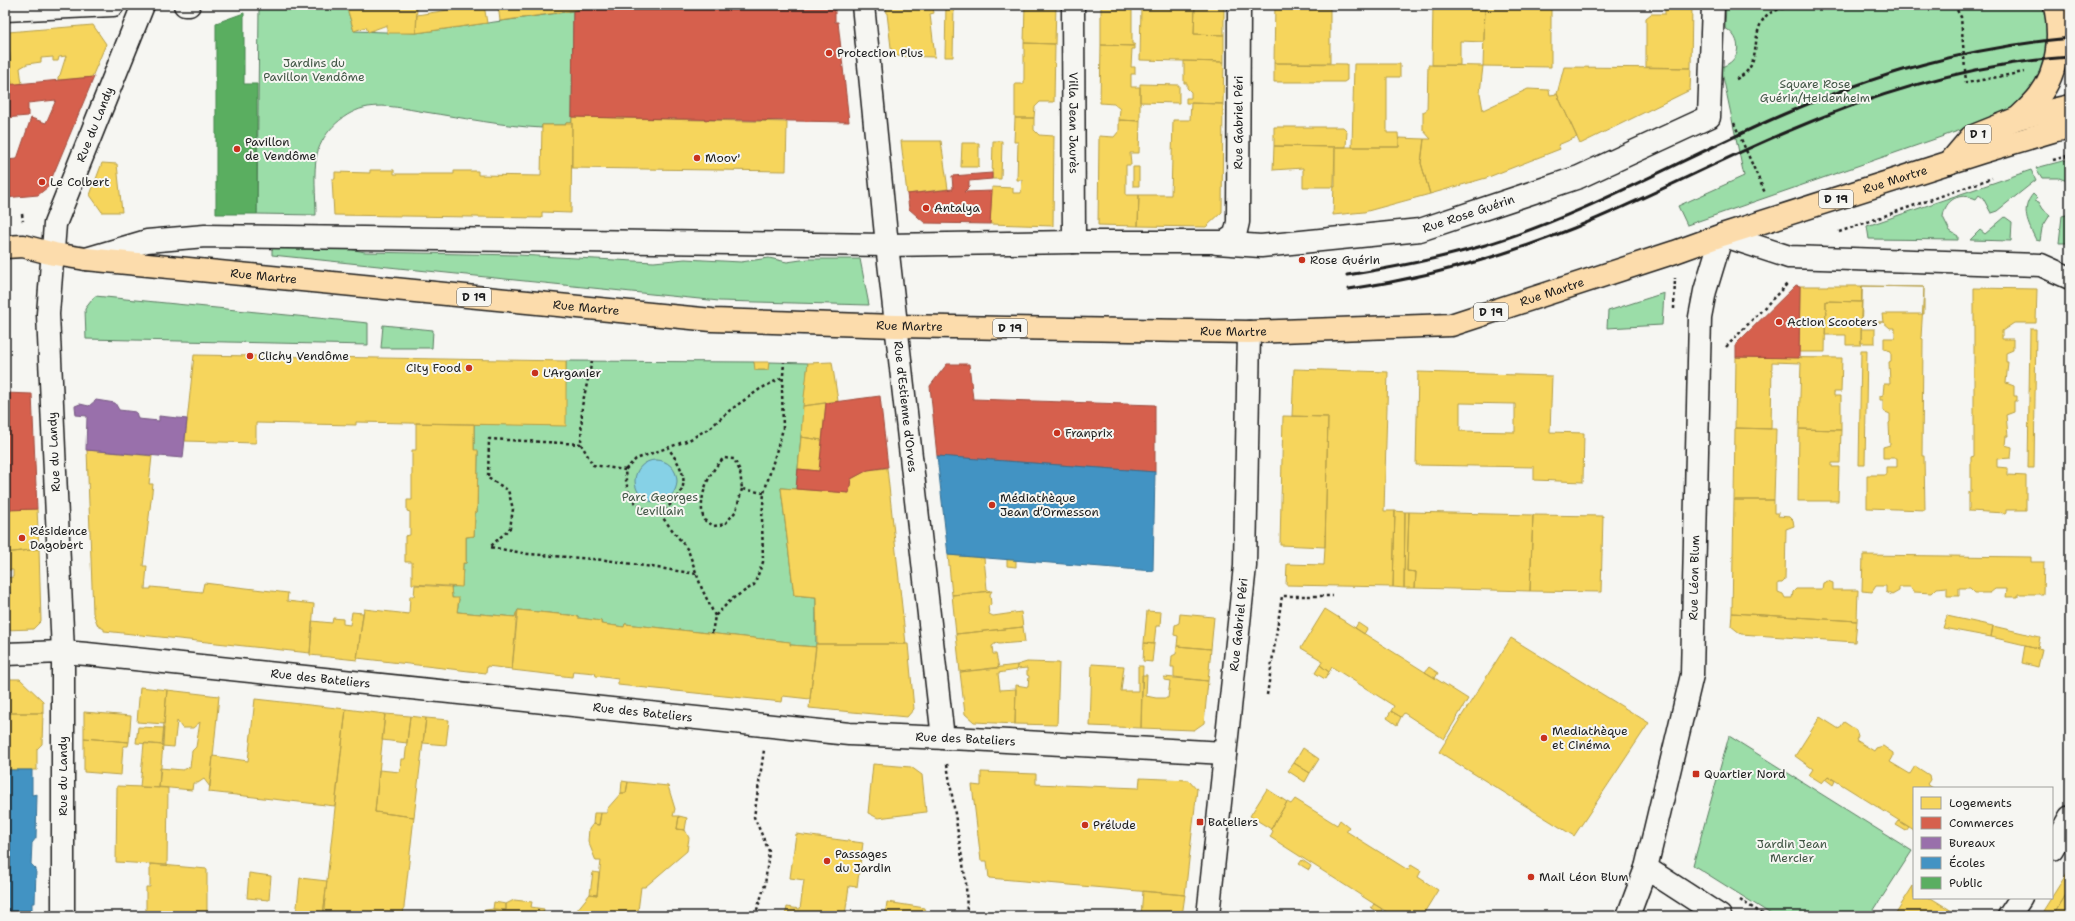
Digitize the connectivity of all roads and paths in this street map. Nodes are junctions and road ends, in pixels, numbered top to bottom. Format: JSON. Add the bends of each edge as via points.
{"nodes":[{"id":1,"x":113,"y":5,"type":"edge"},
{"id":2,"x":143,"y":5,"type":"edge"},
{"id":3,"x":185,"y":5,"type":"edge"},
{"id":4,"x":189,"y":5,"type":"edge"},
{"id":5,"x":863,"y":5,"type":"edge"},
{"id":6,"x":1073,"y":5,"type":"edge"},
{"id":7,"x":1239,"y":5,"type":"edge"},
{"id":8,"x":1713,"y":5,"type":"edge"},
{"id":9,"x":1793,"y":5,"type":"edge"},
{"id":10,"x":1954,"y":5,"type":"edge"},
{"id":11,"x":2055,"y":5,"type":"edge"},
{"id":12,"x":5,"y":10,"type":"edge"},
{"id":13,"x":2054,"y":66,"type":"junction"},
{"id":14,"x":1731,"y":81,"type":"dead end"},
{"id":15,"x":2070,"y":106,"type":"edge"},
{"id":16,"x":1720,"y":116,"type":"junction"},
{"id":17,"x":2018,"y":118,"type":"junction"},
{"id":18,"x":2070,"y":128,"type":"edge"},
{"id":19,"x":2070,"y":155,"type":"edge"},
{"id":20,"x":2050,"y":160,"type":"dead end"},
{"id":21,"x":1949,"y":163,"type":"junction"},
{"id":22,"x":1994,"y":177,"type":"dead end"},
{"id":23,"x":1758,"y":196,"type":"dead end"},
{"id":24,"x":1722,"y":235,"type":"junction"},
{"id":25,"x":1832,"y":235,"type":"dead end"},
{"id":26,"x":1222,"y":241,"type":"junction"},
{"id":27,"x":1074,"y":242,"type":"junction"},
{"id":28,"x":887,"y":245,"type":"junction"},
{"id":29,"x":5,"y":247,"type":"edge"},
{"id":30,"x":54,"y":254,"type":"junction"},
{"id":31,"x":86,"y":259,"type":"junction"},
{"id":32,"x":2070,"y":278,"type":"edge"},
{"id":33,"x":1790,"y":281,"type":"dead end"},
{"id":34,"x":896,"y":326,"type":"junction"},
{"id":35,"x":1249,"y":332,"type":"junction"},
{"id":36,"x":1726,"y":351,"type":"dead end"},
{"id":37,"x":592,"y":361,"type":"dead end"},
{"id":38,"x":784,"y":362,"type":"dead end"},
{"id":39,"x":783,"y":377,"type":"junction"},
{"id":40,"x":581,"y":444,"type":"junction"},
{"id":41,"x":668,"y":448,"type":"junction"},
{"id":42,"x":625,"y":470,"type":"junction"},
{"id":43,"x":742,"y":489,"type":"junction"},
{"id":44,"x":764,"y":493,"type":"junction"},
{"id":45,"x":659,"y":513,"type":"junction"},
{"id":46,"x":697,"y":574,"type":"junction"},
{"id":47,"x":1333,"y":596,"type":"dead end"},
{"id":48,"x":715,"y":616,"type":"junction"},
{"id":49,"x":712,"y":633,"type":"dead end"},
{"id":50,"x":63,"y":652,"type":"junction"},
{"id":51,"x":5,"y":654,"type":"edge"},
{"id":52,"x":1267,"y":696,"type":"dead end"},
{"id":53,"x":768,"y":726,"type":"junction"},
{"id":54,"x":943,"y":738,"type":"junction"},
{"id":55,"x":1225,"y":753,"type":"junction"},
{"id":56,"x":2070,"y":816,"type":"edge"},
{"id":57,"x":2053,"y":847,"type":"edge"},
{"id":58,"x":1646,"y":868,"type":"junction"},
{"id":59,"x":2020,"y":899,"type":"edge"},
{"id":60,"x":63,"y":916,"type":"edge"},
{"id":61,"x":755,"y":916,"type":"edge"},
{"id":62,"x":967,"y":916,"type":"edge"},
{"id":63,"x":1208,"y":916,"type":"edge"},
{"id":64,"x":1628,"y":916,"type":"edge"},
{"id":65,"x":1720,"y":916,"type":"edge"},
{"id":66,"x":2009,"y":916,"type":"edge"}],
"edges":[{"from":1,"to":12,"type":"street"},
{"from":2,"to":30,"type":"street","name":"Rue du Landy","via":[[55,224]]},
{"from":3,"to":4,"type":"street"},
{"from":5,"to":28,"type":"street","name":"Rue d'Estienne d'Orves"},
{"from":6,"to":27,"type":"street","name":"Villa Jean Jaurès"},
{"from":7,"to":26,"type":"street","name":"Rue Gabriel Péri","via":[[1238,222],[1236,230]]},
{"from":8,"to":16,"type":"street"},
{"from":9,"to":14,"type":"path","via":[[1768,14],[1759,26],[1756,53],[1751,66],[1744,75]]},
{"from":10,"to":13,"type":"path","via":[[1961,17],[1966,83]]},
{"from":11,"to":13,"type":"main road","via":[[2059,40]]},
{"from":13,"to":17,"type":"main road","via":[[2040,96]]},
{"from":15,"to":17,"type":"main road","number":"D 1"},
{"from":16,"to":23,"type":"path","via":[[1765,194]]},
{"from":16,"to":26,"type":"street","name":"Rue Rose Guérin","via":[[1579,177],[1420,230],[1261,246]]},
{"from":17,"to":21,"type":"main road","number":"D 1","via":[[1971,137]]},
{"from":18,"to":21,"type":"main road","name":"Rue Martre","number":"D 19"},
{"from":19,"to":20,"type":"path"},
{"from":21,"to":24,"type":"main road","name":"Rue Martre","number":"D 19"},
{"from":22,"to":25,"type":"path"},
{"from":24,"to":32,"type":"street","via":[[1789,257],[2041,265]]},
{"from":24,"to":35,"type":"main road","name":"Rue Martre","number":"D 19","via":[[1451,325]]},
{"from":24,"to":58,"type":"street","name":"Rue Léon Blum","via":[[1705,291],[1700,318],[1692,675]]},
{"from":26,"to":27,"type":"street","name":"Rue Martre"},
{"from":27,"to":28,"type":"street","name":"Rue Martre"},
{"from":28,"to":31,"type":"street","name":"Rue Martre","via":[[205,236],[147,241]]},
{"from":28,"to":34,"type":"street","name":"Rue d'Estienne d'Orves"},
{"from":29,"to":30,"type":"main road","name":"Rue Martre","number":"D 19","via":[[23,246]]},
{"from":30,"to":31,"type":"main road","name":"Rue Martre","number":"D 19"},
{"from":30,"to":50,"type":"street","name":"Rue du Landy","via":[[49,321]]},
{"from":31,"to":34,"type":"main road","name":"Rue Martre","number":"D 19","via":[[712,320]]},
{"from":33,"to":36,"type":"path","via":[[1726,344]]},
{"from":34,"to":35,"type":"main road","name":"Rue Martre","number":"D 19"},
{"from":34,"to":54,"type":"street","name":"Rue d'Estienne d'Orves"},
{"from":35,"to":55,"type":"street","name":"Rue Gabriel Péri","via":[[1245,566]]},
{"from":37,"to":40,"type":"path","via":[[582,406]]},
{"from":38,"to":39,"type":"path"},
{"from":39,"to":41,"type":"path","via":[[760,389],[711,427],[689,440]]},
{"from":39,"to":44,"type":"path","via":[[783,429]]},
{"from":40,"to":42,"type":"path","via":[[593,465]]},
{"from":40,"to":46,"type":"path","via":[[489,439],[488,478],[508,490],[513,509],[510,528],[490,547],[528,554],[606,560]]},
{"from":41,"to":42,"type":"path","via":[[636,459]]},
{"from":41,"to":45,"type":"path","via":[[680,464],[685,478],[682,492],[671,505]]},
{"from":42,"to":45,"type":"path","via":[[631,498],[644,509]]},
{"from":43,"to":43,"type":"path","via":[[740,471],[734,459],[724,458],[714,466],[704,490],[700,510],[704,520],[714,526],[725,524],[736,511]]},
{"from":43,"to":44,"type":"path"},
{"from":44,"to":48,"type":"path","via":[[763,562],[754,585],[732,599]]},
{"from":45,"to":46,"type":"path","via":[[688,550]]},
{"from":46,"to":48,"type":"path"},
{"from":47,"to":52,"type":"path","via":[[1282,596]]},
{"from":48,"to":49,"type":"path"},
{"from":50,"to":51,"type":"street","name":"Rue des Bateliers"},
{"from":50,"to":53,"type":"street","name":"Rue des Bateliers"},
{"from":50,"to":60,"type":"street","name":"Rue du Landy"},
{"from":53,"to":54,"type":"street","name":"Rue des Bateliers","via":[[849,734]]},
{"from":53,"to":61,"type":"path","via":[[754,817],[769,851],[765,885]]},
{"from":54,"to":55,"type":"street","name":"Rue des Bateliers"},
{"from":54,"to":62,"type":"path","via":[[966,883]]},
{"from":55,"to":63,"type":"street","name":"Rue Gabriel Péri"},
{"from":56,"to":57,"type":"street"},
{"from":58,"to":64,"type":"street","name":"Rue Léon Blum"},
{"from":58,"to":65,"type":"street"},
{"from":59,"to":66,"type":"street"}]}
